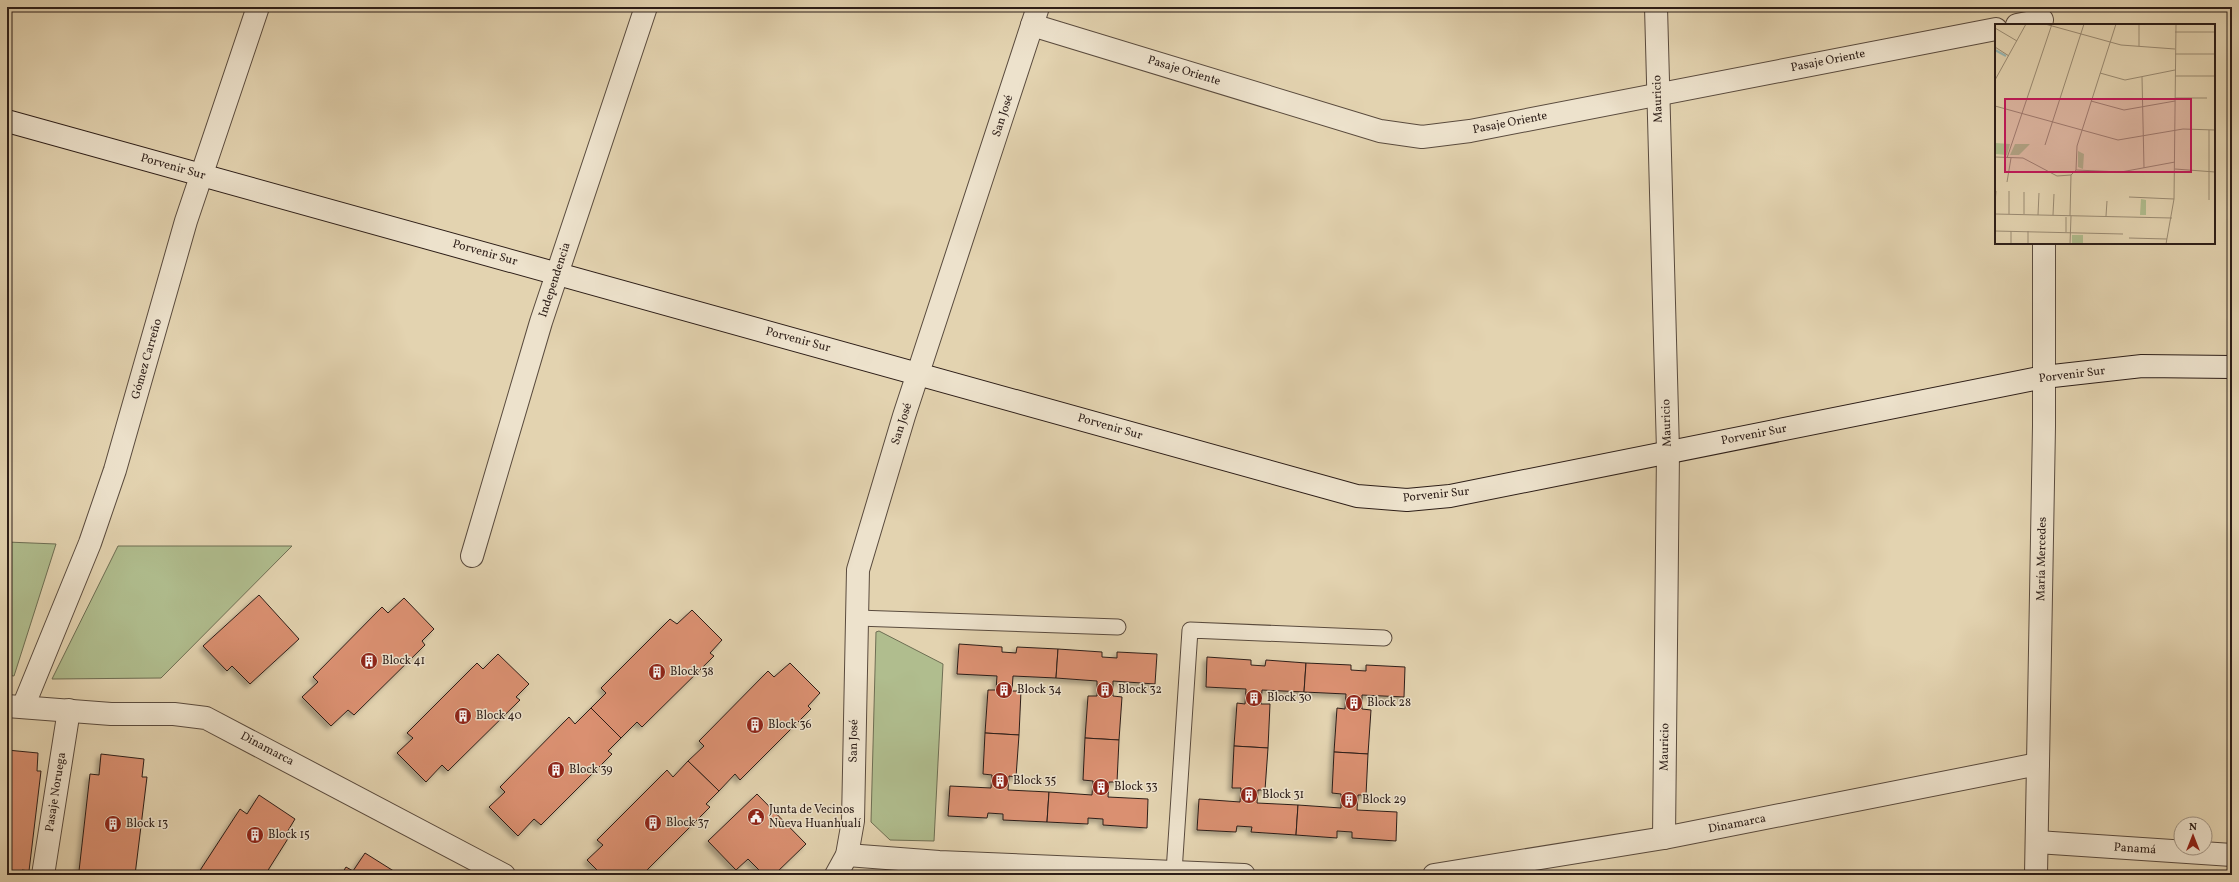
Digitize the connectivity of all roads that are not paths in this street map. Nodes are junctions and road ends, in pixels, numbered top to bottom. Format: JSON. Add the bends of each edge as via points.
{"nodes":[{"id":1,"x":258,"y":7,"type":"edge"},
{"id":2,"x":646,"y":7,"type":"edge"},
{"id":3,"x":1656,"y":7,"type":"edge"},
{"id":4,"x":1035,"y":16,"type":"edge"},
{"id":5,"x":2042,"y":17,"type":"edge"},
{"id":6,"x":2020,"y":24,"type":"edge"},
{"id":7,"x":1995,"y":29,"type":"edge"},
{"id":8,"x":1658,"y":94,"type":"junction"},
{"id":9,"x":7,"y":121,"type":"edge"},
{"id":10,"x":201,"y":175,"type":"junction"},
{"id":11,"x":2044,"y":244,"type":"edge"},
{"id":12,"x":557,"y":274,"type":"junction"},
{"id":13,"x":2232,"y":367,"type":"edge"},
{"id":14,"x":919,"y":374,"type":"junction"},
{"id":15,"x":2044,"y":377,"type":"junction"},
{"id":16,"x":1668,"y":451,"type":"junction"},
{"id":17,"x":472,"y":556,"type":"dead end"},
{"id":18,"x":857,"y":618,"type":"junction"},
{"id":19,"x":1118,"y":627,"type":"dead end"},
{"id":20,"x":1384,"y":638,"type":"dead end"},
{"id":21,"x":15,"y":706,"type":"edge"},
{"id":22,"x":69,"y":710,"type":"junction"},
{"id":23,"x":2038,"y":764,"type":"junction"},
{"id":24,"x":1664,"y":838,"type":"junction"},
{"id":25,"x":2038,"y":842,"type":"junction"},
{"id":26,"x":847,"y":855,"type":"junction"},
{"id":27,"x":2232,"y":855,"type":"edge"},
{"id":28,"x":939,"y":868,"type":"edge"},
{"id":29,"x":1179,"y":873,"type":"edge"},
{"id":30,"x":43,"y":875,"type":"edge"},
{"id":31,"x":504,"y":875,"type":"edge"},
{"id":32,"x":836,"y":875,"type":"edge"},
{"id":33,"x":1244,"y":875,"type":"edge"},
{"id":34,"x":1434,"y":875,"type":"edge"},
{"id":35,"x":2036,"y":875,"type":"edge"}],
"edges":[{"from":1,"to":10,"type":"street","name":"Gómez Carreño"},
{"from":2,"to":12,"type":"street","name":"Independencia"},
{"from":3,"to":8,"type":"street","name":"Mauricio"},
{"from":4,"to":8,"type":"street","name":"Pasaje Oriente","via":[[1380,131],[1422,137],[1470,131]]},
{"from":4,"to":14,"type":"street","name":"San José"},
{"from":5,"to":6,"type":"street"},
{"from":7,"to":8,"type":"street","name":"Pasaje Oriente"},
{"from":8,"to":16,"type":"street","name":"Mauricio"},
{"from":9,"to":10,"type":"street","name":"Porvenir Sur"},
{"from":10,"to":12,"type":"street","name":"Porvenir Sur"},
{"from":10,"to":21,"type":"street","name":"Gómez Carreño","via":[[110,485],[90,543]]},
{"from":11,"to":15,"type":"street","name":"María Mercedes"},
{"from":12,"to":14,"type":"street","name":"Porvenir Sur"},
{"from":12,"to":17,"type":"street","name":"Independencia"},
{"from":13,"to":15,"type":"street","name":"Porvenir Sur","via":[[2142,366]]},
{"from":14,"to":16,"type":"street","name":"Porvenir Sur","via":[[1357,496],[1407,500],[1450,496]]},
{"from":14,"to":18,"type":"street","name":"San José","via":[[858,570]]},
{"from":15,"to":16,"type":"street","name":"Porvenir Sur"},
{"from":15,"to":23,"type":"street","name":"María Mercedes"},
{"from":16,"to":24,"type":"street","name":"Mauricio"},
{"from":18,"to":19,"type":"lane"},
{"from":18,"to":26,"type":"street","name":"San José","via":[[853,821]]},
{"from":20,"to":29,"type":"lane","via":[[1190,630]]},
{"from":21,"to":22,"type":"street","name":"Dinamarca"},
{"from":22,"to":30,"type":"street","name":"Pasaje Noruega"},
{"from":22,"to":31,"type":"street","name":"Dinamarca","via":[[111,714],[174,714],[206,718]]},
{"from":23,"to":24,"type":"street","name":"Dinamarca"},
{"from":23,"to":25,"type":"street","name":"María Mercedes"},
{"from":24,"to":34,"type":"street","name":"Dinamarca"},
{"from":25,"to":27,"type":"street","name":"Panamá"},
{"from":25,"to":35,"type":"street","name":"María Mercedes"},
{"from":26,"to":28,"type":"street"},
{"from":26,"to":32,"type":"street"},
{"from":28,"to":29,"type":"street"},
{"from":29,"to":33,"type":"street"}]}
